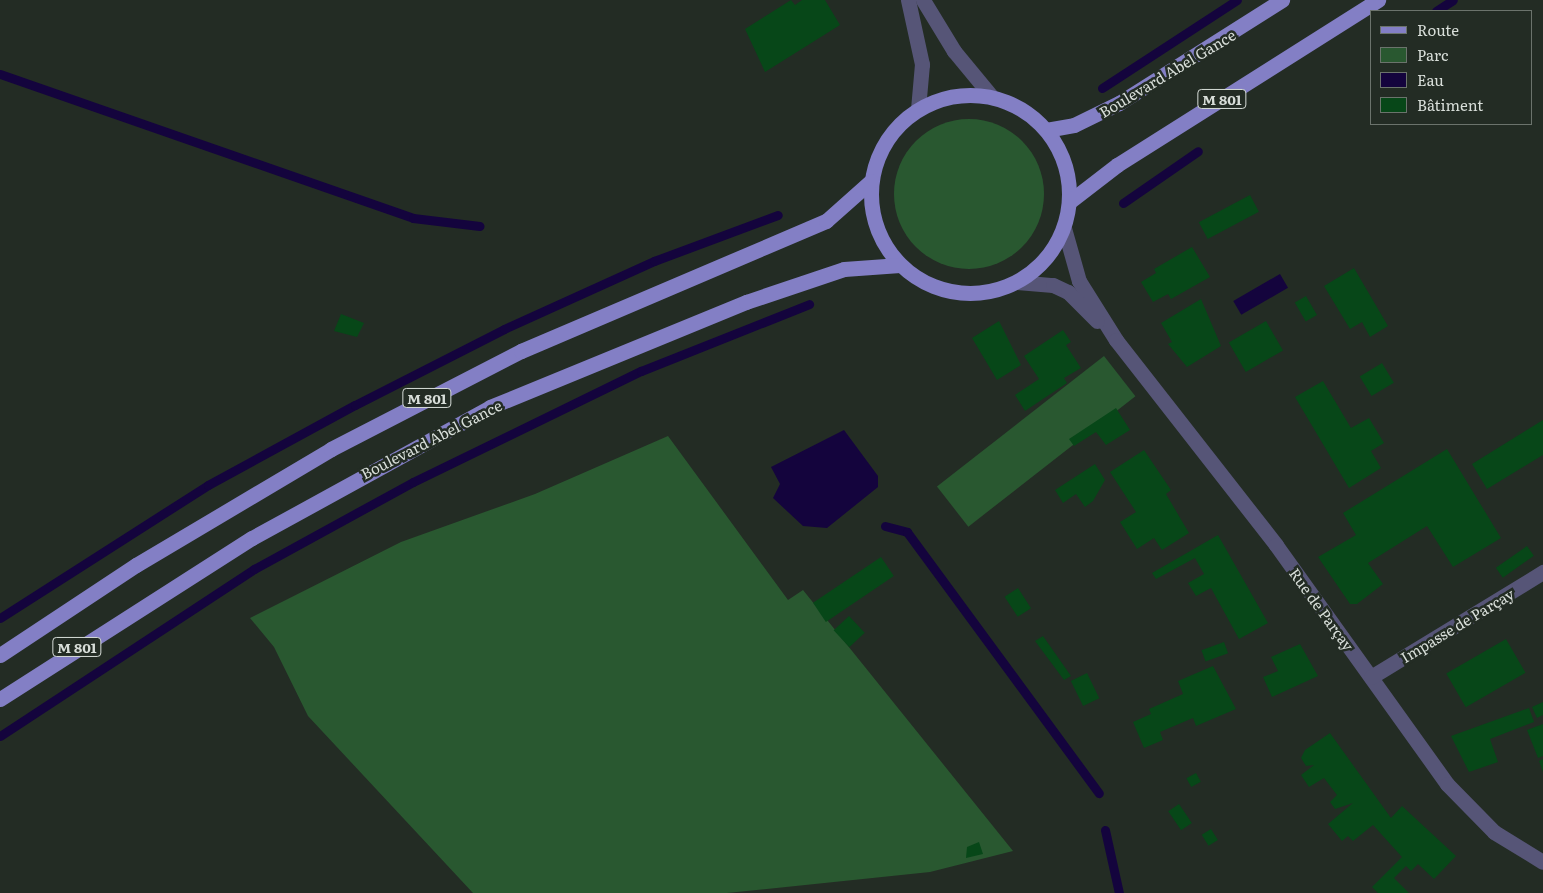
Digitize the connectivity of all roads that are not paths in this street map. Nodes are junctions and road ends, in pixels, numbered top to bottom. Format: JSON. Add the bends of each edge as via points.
{"nodes":[{"id":1,"x":908,"y":0,"type":"edge"},
{"id":2,"x":923,"y":0,"type":"edge"},
{"id":3,"x":1282,"y":0,"type":"edge"},
{"id":4,"x":1378,"y":0,"type":"edge"},
{"id":5,"x":992,"y":97,"type":"junction"},
{"id":6,"x":918,"y":109,"type":"junction"},
{"id":7,"x":1046,"y":130,"type":"junction"},
{"id":8,"x":871,"y":181,"type":"junction"},
{"id":9,"x":1069,"y":202,"type":"junction"},
{"id":10,"x":1064,"y":228,"type":"junction"},
{"id":11,"x":900,"y":265,"type":"junction"},
{"id":12,"x":1017,"y":282,"type":"junction"},
{"id":13,"x":1116,"y":340,"type":"junction"},
{"id":14,"x":1543,"y":572,"type":"edge"},
{"id":15,"x":0,"y":655,"type":"edge"},
{"id":16,"x":1371,"y":677,"type":"junction"},
{"id":17,"x":0,"y":699,"type":"edge"},
{"id":18,"x":1543,"y":862,"type":"edge"}],
"edges":[{"from":1,"to":6,"type":"street","via":[[922,64]]},
{"from":2,"to":5,"type":"street","via":[[954,51]]},
{"from":3,"to":7,"type":"main road","name":"Boulevard Abel Gance","via":[[1119,103],[1074,125]]},
{"from":4,"to":9,"type":"main road","number":"M 801","via":[[1117,165]]},
{"from":5,"to":6,"type":"main road","number":"M 801","via":[[962,95]]},
{"from":5,"to":7,"type":"main road","number":"M 801","via":[[1021,109]]},
{"from":6,"to":8,"type":"main road","number":"M 801","via":[[886,141]]},
{"from":7,"to":9,"type":"main road","number":"M 801","via":[[1064,164]]},
{"from":8,"to":11,"type":"main road","number":"M 801","via":[[879,235]]},
{"from":8,"to":15,"type":"main road","number":"M 801","via":[[826,221],[520,351],[331,449],[136,565]]},
{"from":9,"to":10,"type":"main road","number":"M 801"},
{"from":10,"to":12,"type":"main road","number":"M 801","via":[[1046,259]]},
{"from":10,"to":13,"type":"street","name":"Rue de Parçay","via":[[1079,281]]},
{"from":11,"to":12,"type":"main road","number":"M 801","via":[[926,284],[956,293],[988,293]]},
{"from":11,"to":17,"type":"main road","name":"Boulevard Abel Gance","number":"M 801","via":[[844,269],[746,302],[490,407],[252,538]]},
{"from":12,"to":13,"type":"street","name":"Rue de Parçay","via":[[1053,285],[1068,292]]},
{"from":13,"to":16,"type":"street","name":"Rue de Parçay","via":[[1276,545]]},
{"from":14,"to":16,"type":"street","name":"Impasse de Parçay"},
{"from":16,"to":18,"type":"street","name":"Rue de Parçay","via":[[1468,810],[1516,849]]}]}
